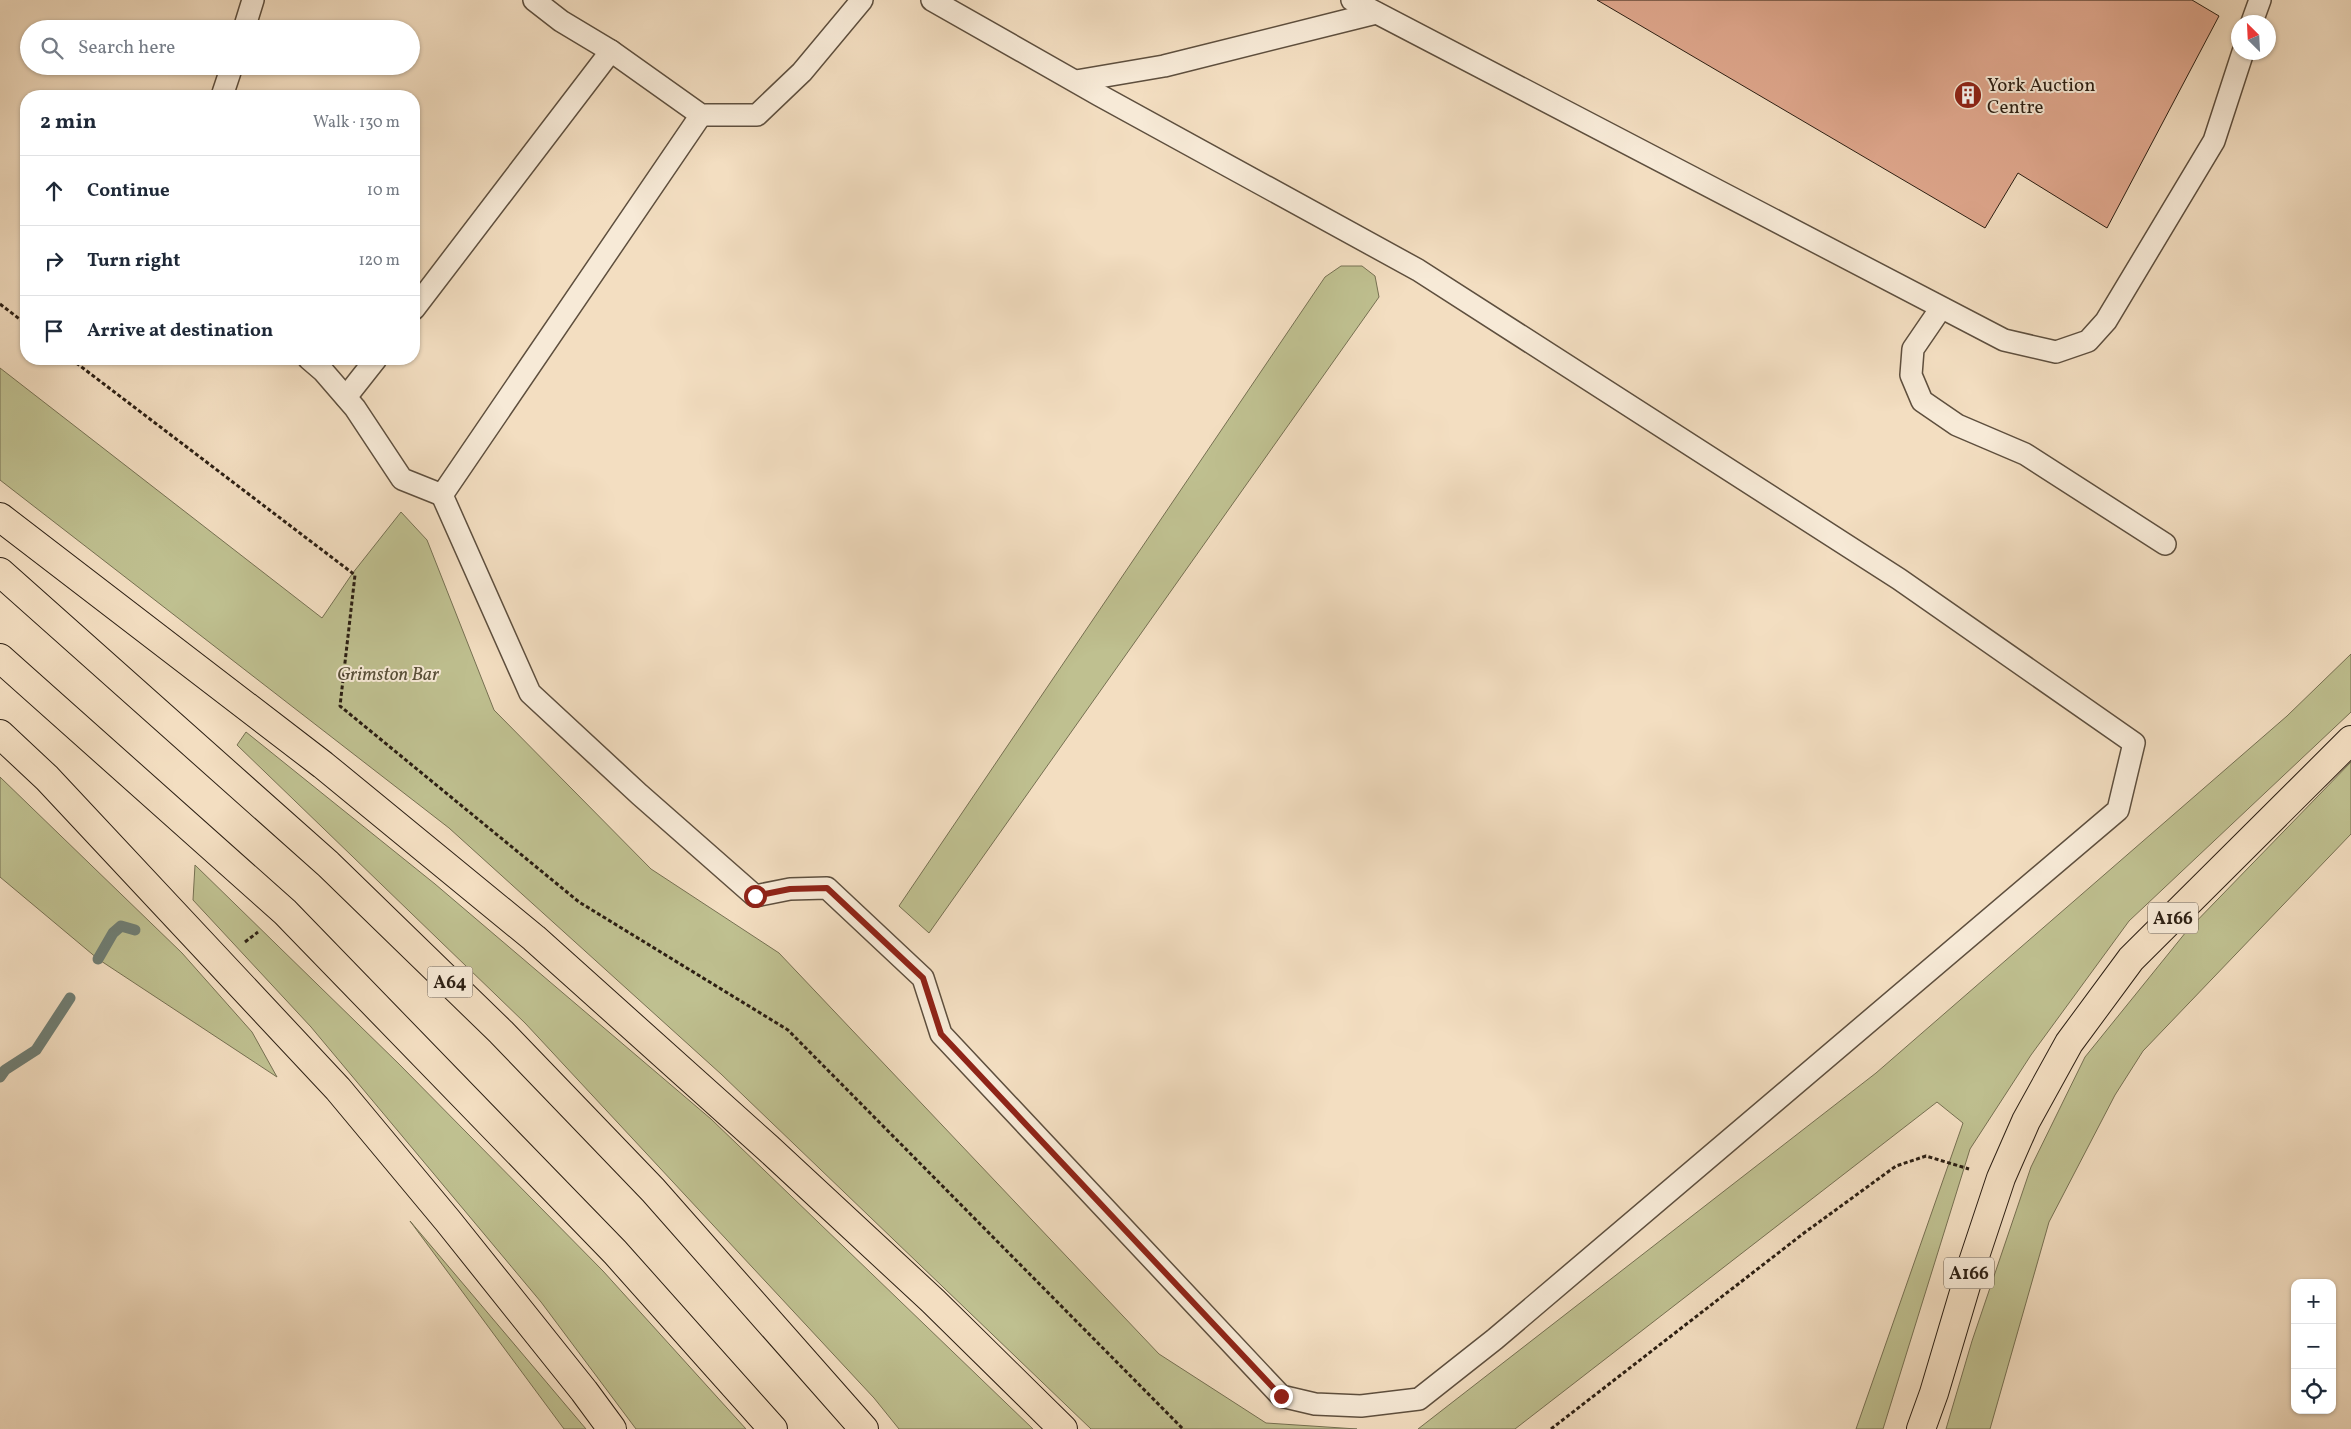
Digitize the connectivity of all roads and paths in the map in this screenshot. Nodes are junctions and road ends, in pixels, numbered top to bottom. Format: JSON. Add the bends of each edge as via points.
{"nodes":[{"id":1,"x":254,"y":0,"type":"edge"},
{"id":2,"x":534,"y":0,"type":"edge"},
{"id":3,"x":862,"y":0,"type":"edge"},
{"id":4,"x":932,"y":0,"type":"edge"},
{"id":5,"x":1352,"y":0,"type":"edge"},
{"id":6,"x":2260,"y":0,"type":"edge"},
{"id":7,"x":1376,"y":13,"type":"junction"},
{"id":8,"x":2255,"y":15,"type":"edge"},
{"id":9,"x":247,"y":20,"type":"edge"},
{"id":10,"x":611,"y":51,"type":"junction"},
{"id":11,"x":2240,"y":60,"type":"edge"},
{"id":12,"x":229,"y":75,"type":"edge"},
{"id":13,"x":1076,"y":81,"type":"junction"},
{"id":14,"x":224,"y":90,"type":"edge"},
{"id":15,"x":701,"y":115,"type":"junction"},
{"id":16,"x":420,"y":301,"type":"edge"},
{"id":17,"x":0,"y":304,"type":"edge"},
{"id":18,"x":1941,"y":308,"type":"junction"},
{"id":19,"x":20,"y":319,"type":"edge"},
{"id":20,"x":79,"y":365,"type":"edge"},
{"id":21,"x":316,"y":365,"type":"edge"},
{"id":22,"x":371,"y":365,"type":"edge"},
{"id":23,"x":346,"y":397,"type":"junction"},
{"id":24,"x":442,"y":495,"type":"junction"},
{"id":25,"x":0,"y":517,"type":"edge"},
{"id":26,"x":2165,"y":544,"type":"dead end"},
{"id":27,"x":0,"y":572,"type":"edge"},
{"id":28,"x":0,"y":658,"type":"edge"},
{"id":29,"x":0,"y":734,"type":"edge"},
{"id":30,"x":2351,"y":740,"type":"edge"},
{"id":31,"x":284,"y":912,"type":"junction"},
{"id":32,"x":220,"y":962,"type":"junction"},
{"id":33,"x":2001,"y":1178,"type":"junction"},
{"id":34,"x":612,"y":1429,"type":"edge"},
{"id":35,"x":773,"y":1429,"type":"edge"},
{"id":36,"x":864,"y":1429,"type":"edge"},
{"id":37,"x":1063,"y":1429,"type":"edge"},
{"id":38,"x":1183,"y":1429,"type":"edge"},
{"id":39,"x":1551,"y":1429,"type":"edge"},
{"id":40,"x":1921,"y":1429,"type":"edge"}],
"edges":[{"from":1,"to":9,"type":"lane"},
{"from":2,"to":10,"type":"lane","via":[[561,21]]},
{"from":3,"to":15,"type":"lane","via":[[802,72],[757,115]]},
{"from":4,"to":13,"type":"lane"},
{"from":5,"to":7,"type":"lane"},
{"from":6,"to":8,"type":"lane"},
{"from":7,"to":13,"type":"lane","via":[[1164,66]]},
{"from":7,"to":18,"type":"lane"},
{"from":10,"to":15,"type":"lane"},
{"from":10,"to":16,"type":"lane"},
{"from":11,"to":18,"type":"lane","via":[[2214,141],[2106,321],[2088,342],[2056,352],[2004,340]]},
{"from":12,"to":14,"type":"lane"},
{"from":13,"to":24,"type":"lane","via":[[1422,272],[1899,579],[2134,743],[2118,810],[1495,1339],[1418,1399],[1361,1406],[1315,1404],[1281,1396],[941,1034],[923,978],[847,906],[827,888],[790,889],[755,896],[530,693]]},
{"from":15,"to":24,"type":"lane"},
{"from":17,"to":19,"type":"path"},
{"from":18,"to":26,"type":"lane","via":[[1913,349],[1911,375],[1922,401],[1957,425],[2025,454]]},
{"from":20,"to":38,"type":"path","via":[[355,575],[340,706],[579,902],[788,1030]]},
{"from":21,"to":23,"type":"lane"},
{"from":22,"to":23,"type":"lane"},
{"from":23,"to":24,"type":"lane","via":[[402,479]]},
{"from":25,"to":37,"type":"highway","via":[[323,766],[534,938],[919,1288]]},
{"from":27,"to":36,"type":"highway","number":"A64","via":[[328,864],[501,1032],[654,1190]]},
{"from":28,"to":31,"type":"highway"},
{"from":29,"to":32,"type":"highway","via":[[47,778]]},
{"from":30,"to":33,"type":"highway","number":"A166","via":[[2131,959],[2051,1073]]},
{"from":31,"to":32,"type":"path"},
{"from":31,"to":35,"type":"highway","via":[[615,1252]]},
{"from":32,"to":34,"type":"highway","via":[[338,1089],[454,1228]]},
{"from":33,"to":39,"type":"path","via":[[1926,1156],[1896,1166],[1804,1232]]},
{"from":33,"to":40,"type":"highway","number":"A166"}]}
